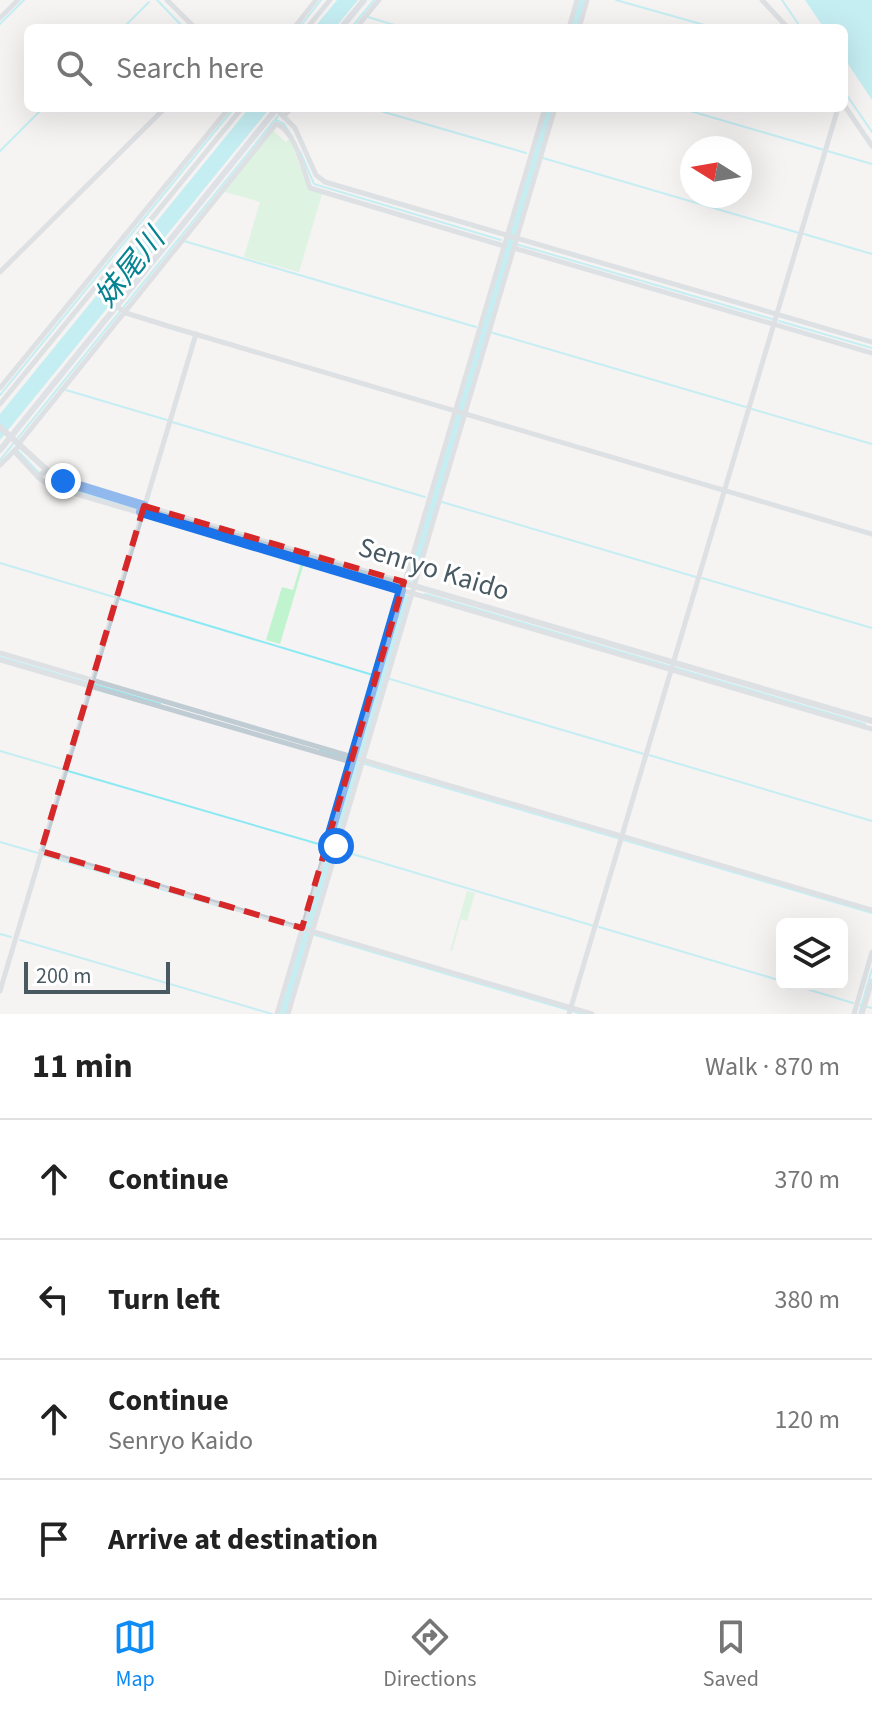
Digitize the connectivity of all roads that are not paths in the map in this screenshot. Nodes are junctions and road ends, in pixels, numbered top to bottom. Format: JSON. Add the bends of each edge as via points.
{"nodes":[{"id":1,"x":18,"y":0,"type":"edge"},
{"id":2,"x":167,"y":0,"type":"edge"},
{"id":3,"x":316,"y":0,"type":"edge"},
{"id":4,"x":330,"y":0,"type":"edge"},
{"id":5,"x":364,"y":0,"type":"edge"},
{"id":6,"x":379,"y":0,"type":"edge"},
{"id":7,"x":577,"y":0,"type":"edge"},
{"id":8,"x":587,"y":0,"type":"edge"},
{"id":9,"x":762,"y":0,"type":"edge"},
{"id":10,"x":0,"y":18,"type":"edge"},
{"id":11,"x":191,"y":24,"type":"edge"},
{"id":12,"x":297,"y":24,"type":"edge"},
{"id":13,"x":310,"y":24,"type":"edge"},
{"id":14,"x":344,"y":24,"type":"edge"},
{"id":15,"x":359,"y":24,"type":"edge"},
{"id":16,"x":570,"y":24,"type":"edge"},
{"id":17,"x":580,"y":24,"type":"edge"},
{"id":18,"x":784,"y":24,"type":"edge"},
{"id":19,"x":848,"y":111,"type":"edge"},
{"id":20,"x":161,"y":112,"type":"edge"},
{"id":21,"x":226,"y":112,"type":"edge"},
{"id":22,"x":239,"y":112,"type":"edge"},
{"id":23,"x":278,"y":112,"type":"edge"},
{"id":24,"x":280,"y":112,"type":"edge"},
{"id":25,"x":544,"y":112,"type":"edge"},
{"id":26,"x":553,"y":112,"type":"edge"},
{"id":27,"x":837,"y":112,"type":"edge"},
{"id":28,"x":297,"y":143,"type":"junction"},
{"id":29,"x":872,"y":146,"type":"edge"},
{"id":30,"x":537,"y":153,"type":"junction"},
{"id":31,"x":375,"y":202,"type":"junction"},
{"id":32,"x":513,"y":240,"type":"junction"},
{"id":33,"x":504,"y":246,"type":"junction"},
{"id":34,"x":0,"y":272,"type":"edge"},
{"id":35,"x":121,"y":310,"type":"junction"},
{"id":36,"x":775,"y":319,"type":"junction"},
{"id":37,"x":57,"y":326,"type":"junction"},
{"id":38,"x":487,"y":327,"type":"junction"},
{"id":39,"x":196,"y":334,"type":"junction"},
{"id":40,"x":872,"y":342,"type":"edge"},
{"id":41,"x":872,"y":353,"type":"edge"},
{"id":42,"x":0,"y":388,"type":"edge"},
{"id":43,"x":0,"y":404,"type":"edge"},
{"id":44,"x":460,"y":411,"type":"junction"},
{"id":45,"x":0,"y":427,"type":"edge"},
{"id":46,"x":9,"y":436,"type":"junction"},
{"id":47,"x":21,"y":441,"type":"dead end"},
{"id":48,"x":0,"y":450,"type":"edge"},
{"id":49,"x":0,"y":465,"type":"edge"},
{"id":50,"x":41,"y":474,"type":"junction"},
{"id":51,"x":724,"y":490,"type":"junction"},
{"id":52,"x":434,"y":498,"type":"junction"},
{"id":53,"x":142,"y":510,"type":"junction"},
{"id":54,"x":872,"y":534,"type":"edge"},
{"id":55,"x":404,"y":582,"type":"junction"},
{"id":56,"x":413,"y":589,"type":"junction"},
{"id":57,"x":401,"y":590,"type":"junction"},
{"id":58,"x":0,"y":653,"type":"edge"},
{"id":59,"x":0,"y":660,"type":"edge"},
{"id":60,"x":672,"y":666,"type":"junction"},
{"id":61,"x":382,"y":679,"type":"junction"},
{"id":62,"x":90,"y":683,"type":"junction"},
{"id":63,"x":872,"y":721,"type":"edge"},
{"id":64,"x":872,"y":729,"type":"edge"},
{"id":65,"x":358,"y":760,"type":"junction"},
{"id":66,"x":621,"y":838,"type":"junction"},
{"id":67,"x":334,"y":847,"type":"junction"},
{"id":68,"x":41,"y":851,"type":"junction"},
{"id":69,"x":872,"y":910,"type":"edge"},
{"id":70,"x":309,"y":931,"type":"junction"},
{"id":71,"x":872,"y":952,"type":"edge"},
{"id":72,"x":872,"y":981,"type":"edge"},
{"id":73,"x":0,"y":991,"type":"edge"},
{"id":74,"x":863,"y":1004,"type":"junction"},
{"id":75,"x":570,"y":1011,"type":"edge"},
{"id":76,"x":281,"y":1014,"type":"edge"},
{"id":77,"x":592,"y":1014,"type":"edge"},
{"id":78,"x":854,"y":1014,"type":"edge"},
{"id":79,"x":862,"y":1014,"type":"edge"}],
"edges":[{"from":1,"to":10,"type":"street"},
{"from":2,"to":11,"type":"street"},
{"from":3,"to":12,"type":"street"},
{"from":4,"to":13,"type":"street"},
{"from":5,"to":14,"type":"main road"},
{"from":6,"to":15,"type":"street"},
{"from":7,"to":16,"type":"street"},
{"from":8,"to":17,"type":"street"},
{"from":9,"to":18,"type":"street"},
{"from":19,"to":29,"type":"street"},
{"from":20,"to":34,"type":"street"},
{"from":21,"to":37,"type":"street"},
{"from":22,"to":37,"type":"street"},
{"from":23,"to":35,"type":"main road"},
{"from":24,"to":28,"type":"street"},
{"from":25,"to":30,"type":"street"},
{"from":26,"to":30,"type":"street"},
{"from":27,"to":36,"type":"street"},
{"from":28,"to":31,"type":"street","via":[[321,180]]},
{"from":28,"to":31,"type":"street","via":[[310,188]]},
{"from":28,"to":35,"type":"street","via":[[276,124]]},
{"from":30,"to":32,"type":"street"},
{"from":30,"to":32,"type":"street"},
{"from":31,"to":32,"type":"street"},
{"from":31,"to":33,"type":"street"},
{"from":32,"to":33,"type":"street"},
{"from":32,"to":36,"type":"street"},
{"from":32,"to":36,"type":"street"},
{"from":32,"to":38,"type":"street"},
{"from":33,"to":38,"type":"street"},
{"from":35,"to":39,"type":"street"},
{"from":35,"to":46,"type":"main road"},
{"from":35,"to":47,"type":"street"},
{"from":36,"to":40,"type":"street"},
{"from":36,"to":41,"type":"street"},
{"from":36,"to":51,"type":"street"},
{"from":37,"to":42,"type":"street"},
{"from":37,"to":43,"type":"street"},
{"from":38,"to":44,"type":"street"},
{"from":38,"to":44,"type":"street"},
{"from":39,"to":44,"type":"street"},
{"from":39,"to":53,"type":"street"},
{"from":44,"to":51,"type":"street"},
{"from":44,"to":52,"type":"street"},
{"from":44,"to":52,"type":"street"},
{"from":45,"to":46,"type":"street","name":"Senryo Kaido"},
{"from":46,"to":48,"type":"main road"},
{"from":46,"to":50,"type":"street","name":"Senryo Kaido"},
{"from":49,"to":50,"type":"street","via":[[15,450]]},
{"from":50,"to":53,"type":"street","name":"Senryo Kaido"},
{"from":50,"to":53,"type":"street","via":[[49,486]]},
{"from":51,"to":54,"type":"street"},
{"from":51,"to":60,"type":"street"},
{"from":52,"to":55,"type":"street"},
{"from":52,"to":56,"type":"street"},
{"from":53,"to":55,"type":"street","name":"Senryo Kaido"},
{"from":53,"to":57,"type":"street"},
{"from":53,"to":62,"type":"street"},
{"from":55,"to":56,"type":"street","name":"Senryo Kaido"},
{"from":55,"to":57,"type":"street"},
{"from":56,"to":57,"type":"street"},
{"from":56,"to":60,"type":"street","name":"Senryo Kaido"},
{"from":56,"to":61,"type":"street"},
{"from":57,"to":61,"type":"street"},
{"from":58,"to":62,"type":"street"},
{"from":59,"to":62,"type":"street"},
{"from":60,"to":63,"type":"street","name":"Senryo Kaido"},
{"from":60,"to":64,"type":"street"},
{"from":60,"to":66,"type":"street"},
{"from":61,"to":65,"type":"street"},
{"from":61,"to":65,"type":"street"},
{"from":62,"to":65,"type":"street"},
{"from":62,"to":68,"type":"street"},
{"from":65,"to":66,"type":"street"},
{"from":65,"to":67,"type":"street"},
{"from":65,"to":67,"type":"street"},
{"from":66,"to":69,"type":"street"},
{"from":66,"to":75,"type":"street"},
{"from":67,"to":70,"type":"street"},
{"from":67,"to":70,"type":"street"},
{"from":68,"to":70,"type":"street"},
{"from":68,"to":73,"type":"street"},
{"from":70,"to":75,"type":"street"},
{"from":70,"to":76,"type":"street"},
{"from":70,"to":76,"type":"street"},
{"from":71,"to":74,"type":"street"},
{"from":72,"to":74,"type":"street"},
{"from":74,"to":78,"type":"street"},
{"from":74,"to":79,"type":"street"},
{"from":75,"to":77,"type":"street"}]}
